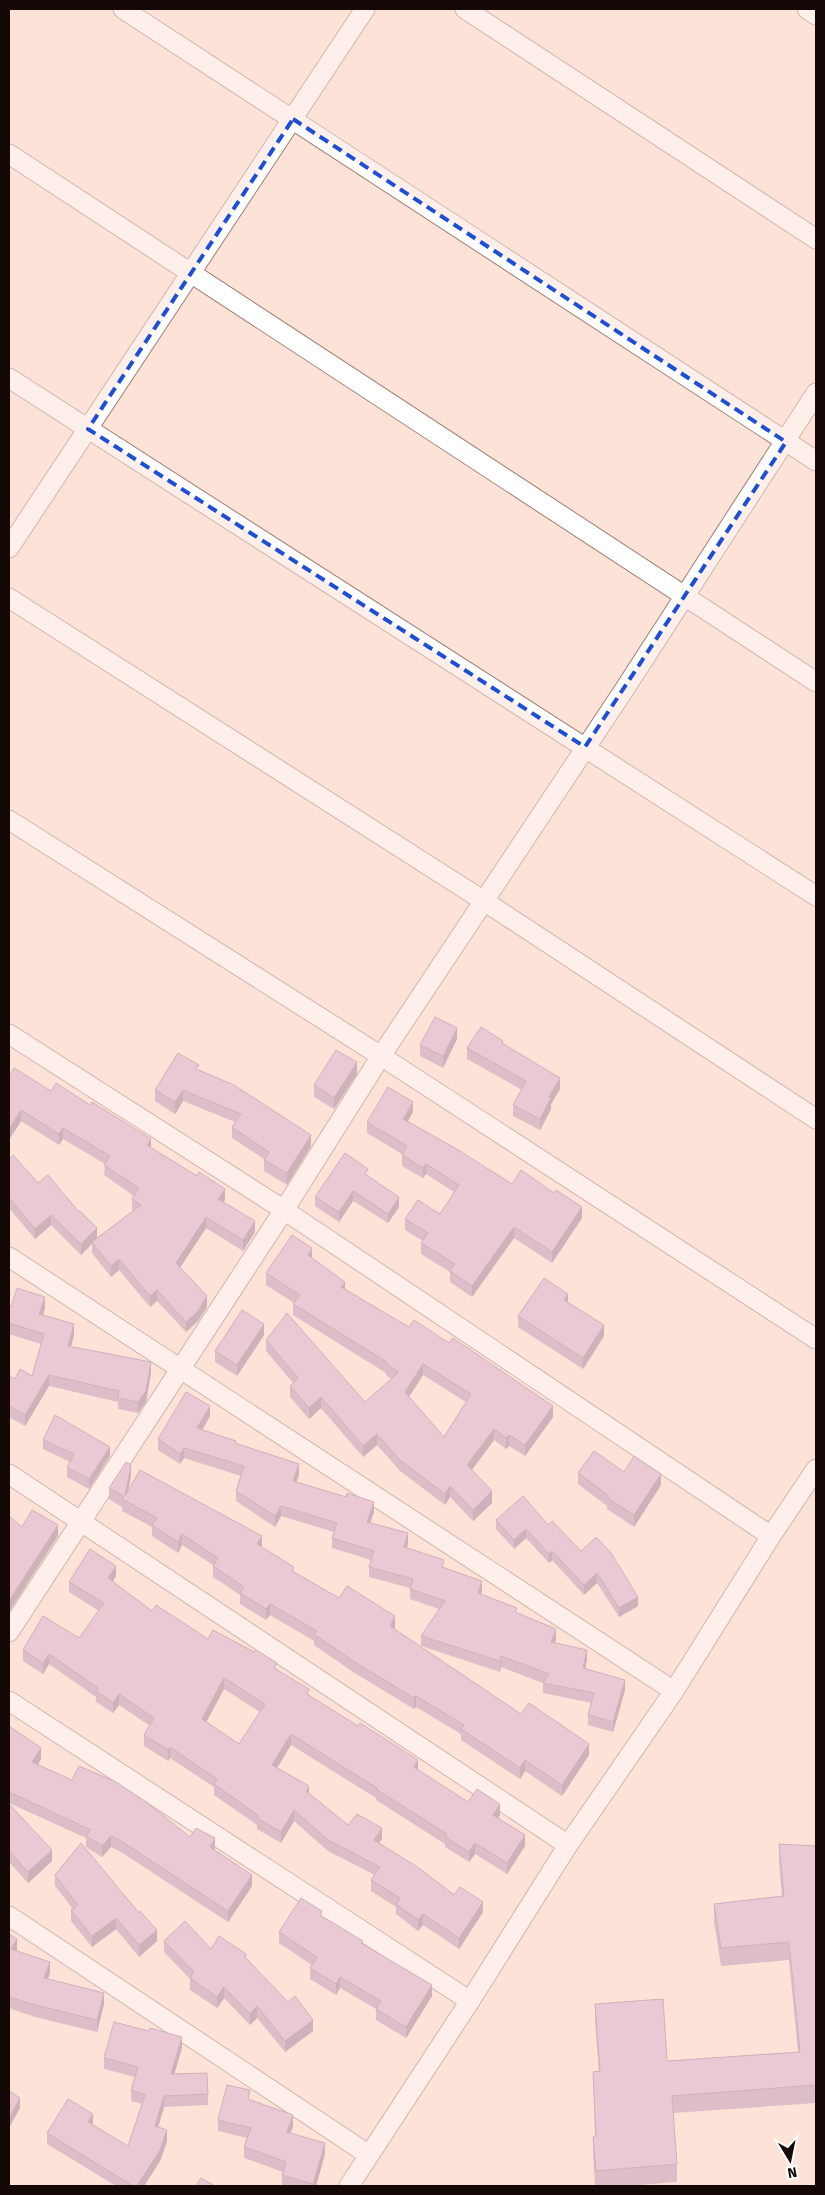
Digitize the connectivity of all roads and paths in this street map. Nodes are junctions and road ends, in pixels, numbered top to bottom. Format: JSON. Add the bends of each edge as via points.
{"nodes":[{"id":1,"x":123,"y":9,"type":"edge"},
{"id":2,"x":365,"y":9,"type":"edge"},
{"id":3,"x":465,"y":9,"type":"edge"},
{"id":4,"x":807,"y":9,"type":"edge"},
{"id":5,"x":816,"y":14,"type":"edge"},
{"id":6,"x":293,"y":119,"type":"junction"},
{"id":7,"x":9,"y":154,"type":"edge"},
{"id":8,"x":816,"y":239,"type":"edge"},
{"id":9,"x":192,"y":272,"type":"junction"},
{"id":10,"x":9,"y":378,"type":"edge"},
{"id":11,"x":816,"y":393,"type":"edge"},
{"id":12,"x":88,"y":429,"type":"junction"},
{"id":13,"x":786,"y":442,"type":"junction"},
{"id":14,"x":816,"y":461,"type":"edge"},
{"id":15,"x":9,"y":548,"type":"edge"},
{"id":16,"x":684,"y":595,"type":"junction"},
{"id":17,"x":9,"y":598,"type":"edge"},
{"id":18,"x":816,"y":682,"type":"edge"},
{"id":19,"x":584,"y":747,"type":"junction"},
{"id":20,"x":9,"y":820,"type":"edge"},
{"id":21,"x":816,"y":896,"type":"edge"},
{"id":22,"x":484,"y":901,"type":"junction"},
{"id":23,"x":9,"y":1034,"type":"edge"},
{"id":24,"x":381,"y":1056,"type":"junction"},
{"id":25,"x":816,"y":1119,"type":"edge"},
{"id":26,"x":284,"y":1210,"type":"junction"},
{"id":27,"x":9,"y":1257,"type":"edge"},
{"id":28,"x":816,"y":1340,"type":"edge"},
{"id":29,"x":180,"y":1368,"type":"junction"},
{"id":30,"x":816,"y":1469,"type":"edge"},
{"id":31,"x":9,"y":1474,"type":"edge"},
{"id":32,"x":82,"y":1522,"type":"junction"},
{"id":33,"x":771,"y":1536,"type":"junction"},
{"id":34,"x":9,"y":1632,"type":"edge"},
{"id":35,"x":674,"y":1691,"type":"junction"},
{"id":36,"x":9,"y":1701,"type":"edge"},
{"id":37,"x":568,"y":1845,"type":"junction"},
{"id":38,"x":9,"y":1916,"type":"edge"},
{"id":39,"x":470,"y":2001,"type":"junction"},
{"id":40,"x":369,"y":2155,"type":"junction"},
{"id":41,"x":349,"y":2186,"type":"edge"}],
"edges":[{"from":1,"to":6,"type":"street"},
{"from":2,"to":6,"type":"street"},
{"from":3,"to":8,"type":"street"},
{"from":4,"to":5,"type":"street"},
{"from":6,"to":9,"type":"street"},
{"from":6,"to":13,"type":"street"},
{"from":7,"to":9,"type":"street"},
{"from":9,"to":12,"type":"street"},
{"from":9,"to":16,"type":"street"},
{"from":10,"to":12,"type":"street"},
{"from":11,"to":13,"type":"street"},
{"from":12,"to":15,"type":"street"},
{"from":12,"to":19,"type":"street"},
{"from":13,"to":14,"type":"street"},
{"from":13,"to":16,"type":"street"},
{"from":16,"to":18,"type":"street"},
{"from":16,"to":19,"type":"street"},
{"from":17,"to":22,"type":"street"},
{"from":19,"to":21,"type":"street"},
{"from":19,"to":22,"type":"street"},
{"from":20,"to":24,"type":"street"},
{"from":22,"to":24,"type":"street"},
{"from":22,"to":25,"type":"street"},
{"from":23,"to":26,"type":"street"},
{"from":24,"to":26,"type":"street"},
{"from":24,"to":28,"type":"street"},
{"from":26,"to":29,"type":"street"},
{"from":26,"to":33,"type":"street"},
{"from":27,"to":29,"type":"street"},
{"from":29,"to":32,"type":"street"},
{"from":29,"to":35,"type":"street"},
{"from":30,"to":33,"type":"street"},
{"from":31,"to":32,"type":"street"},
{"from":32,"to":34,"type":"street"},
{"from":32,"to":37,"type":"street"},
{"from":33,"to":35,"type":"street"},
{"from":35,"to":37,"type":"street"},
{"from":36,"to":39,"type":"street"},
{"from":37,"to":39,"type":"street"},
{"from":38,"to":40,"type":"street"},
{"from":39,"to":40,"type":"street"},
{"from":40,"to":41,"type":"street"}]}
